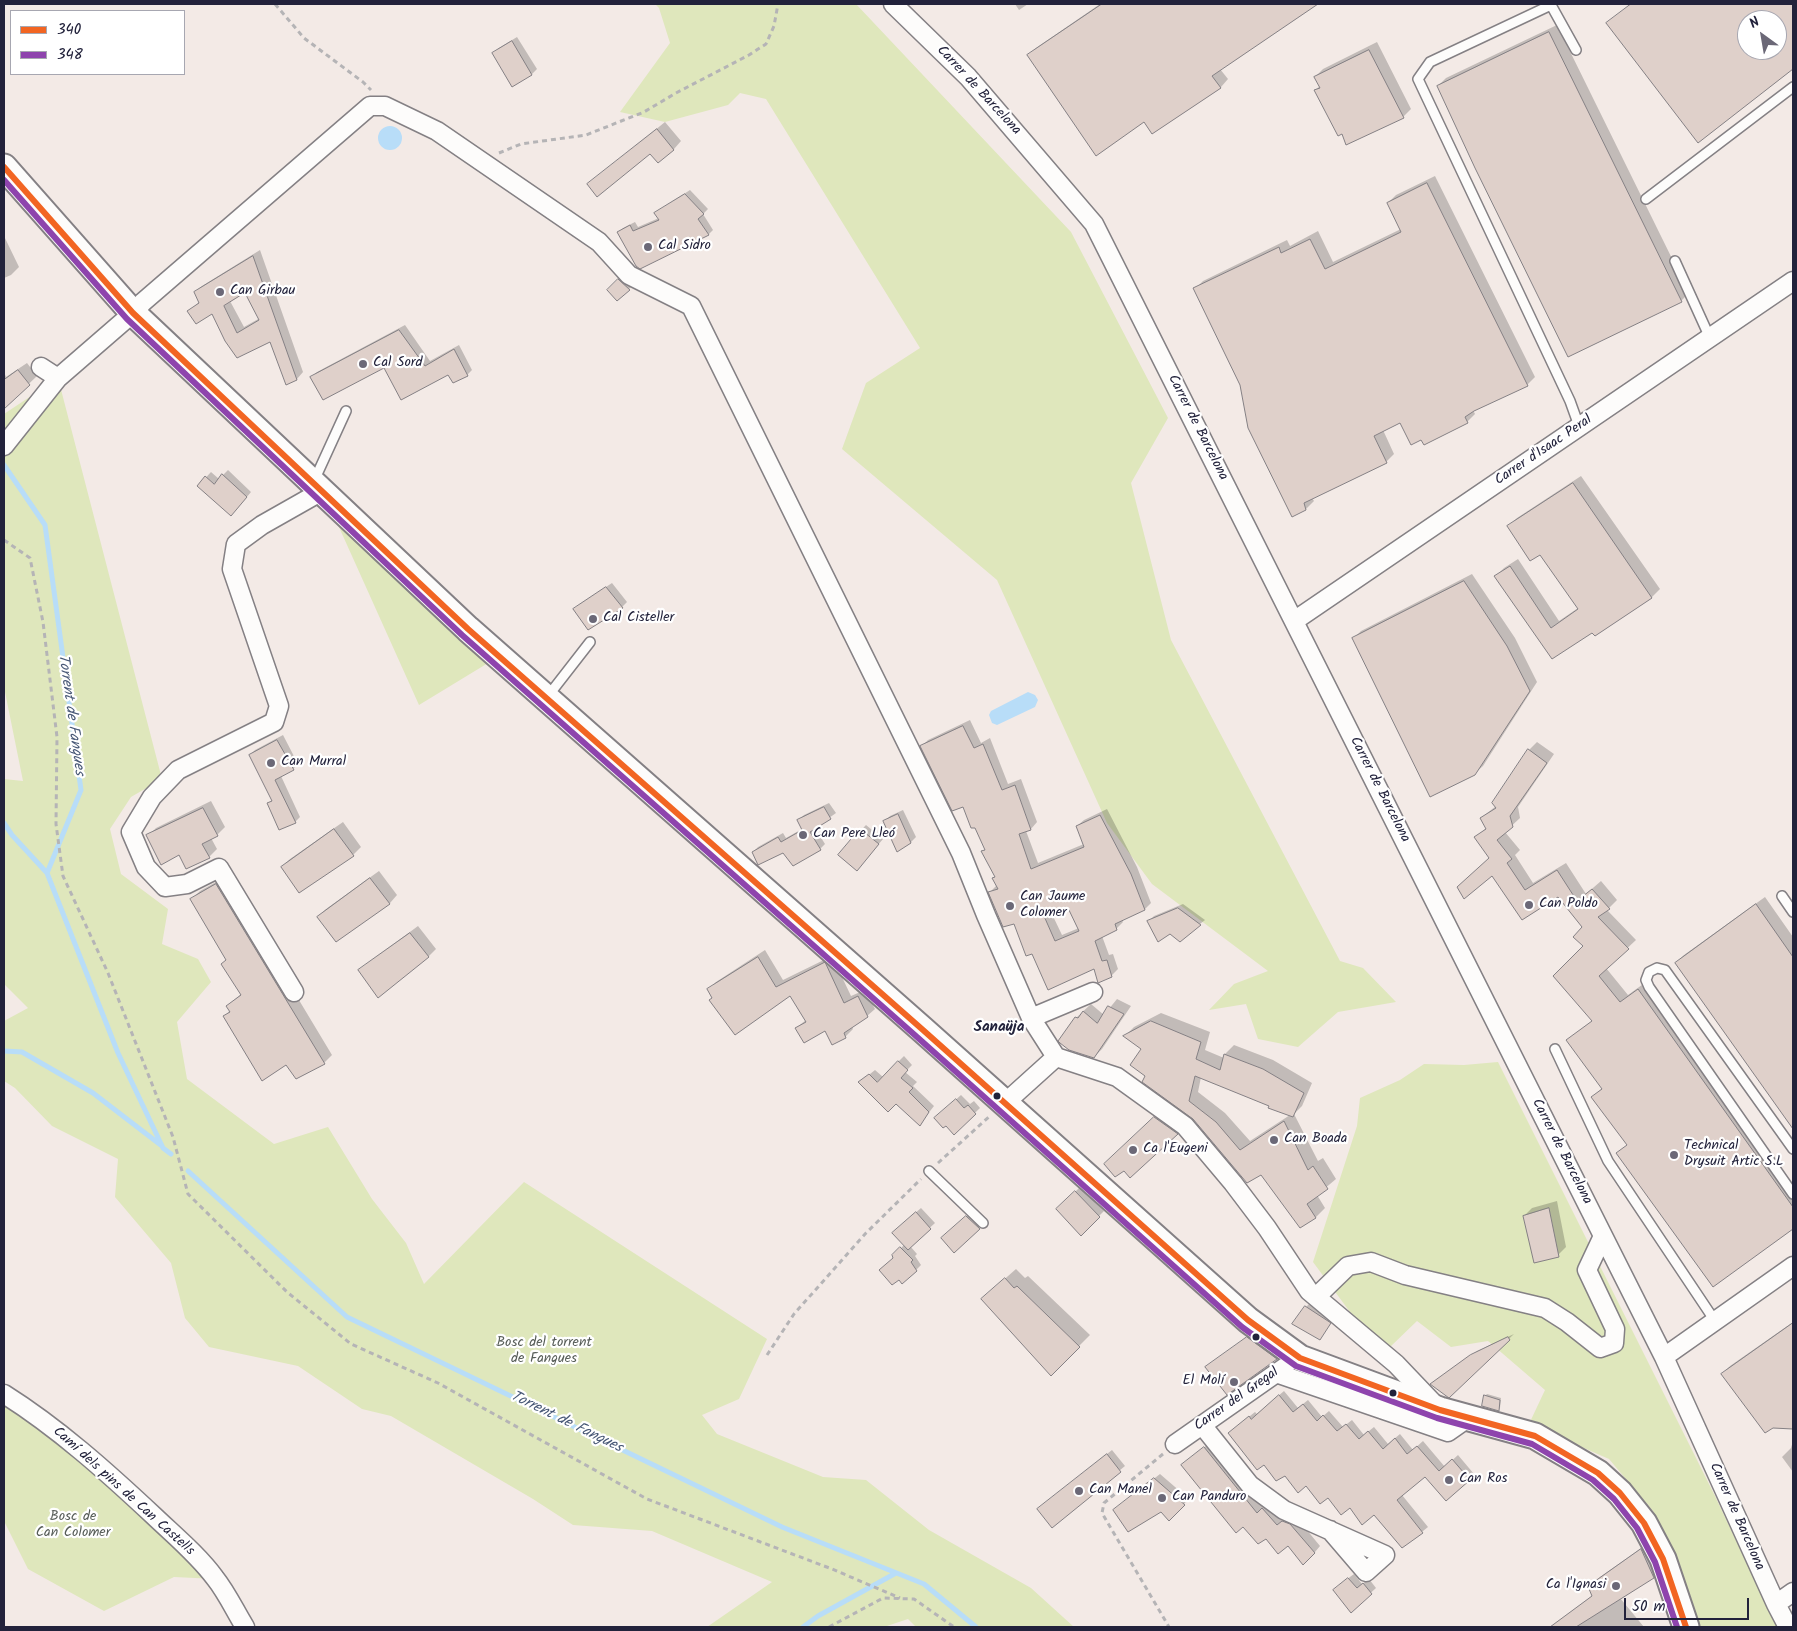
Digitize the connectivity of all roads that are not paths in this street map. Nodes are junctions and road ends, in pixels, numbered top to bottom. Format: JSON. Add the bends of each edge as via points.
{"nodes":[{"id":1,"x":893,"y":4,"type":"edge"},
{"id":2,"x":1576,"y":50,"type":"dead end"},
{"id":3,"x":1793,"y":87,"type":"edge"},
{"id":4,"x":4,"y":166,"type":"edge"},
{"id":5,"x":1646,"y":199,"type":"dead end"},
{"id":6,"x":1675,"y":261,"type":"dead end"},
{"id":7,"x":1793,"y":281,"type":"edge"},
{"id":8,"x":133,"y":312,"type":"junction"},
{"id":9,"x":1710,"y":338,"type":"junction"},
{"id":10,"x":41,"y":367,"type":"dead end"},
{"id":11,"x":58,"y":378,"type":"junction"},
{"id":12,"x":346,"y":411,"type":"dead end"},
{"id":13,"x":1579,"y":426,"type":"junction"},
{"id":14,"x":4,"y":446,"type":"edge"},
{"id":15,"x":317,"y":487,"type":"junction"},
{"id":16,"x":1294,"y":621,"type":"junction"},
{"id":17,"x":590,"y":642,"type":"dead end"},
{"id":18,"x":546,"y":698,"type":"junction"},
{"id":19,"x":1782,"y":896,"type":"dead end"},
{"id":20,"x":1793,"y":912,"type":"edge"},
{"id":21,"x":294,"y":992,"type":"dead end"},
{"id":22,"x":1093,"y":992,"type":"dead end"},
{"id":23,"x":1032,"y":1018,"type":"junction"},
{"id":24,"x":1555,"y":1049,"type":"dead end"},
{"id":25,"x":1056,"y":1057,"type":"junction"},
{"id":26,"x":1005,"y":1103,"type":"junction"},
{"id":27,"x":1793,"y":1149,"type":"edge"},
{"id":28,"x":929,"y":1171,"type":"road end"},
{"id":29,"x":1793,"y":1194,"type":"edge"},
{"id":30,"x":983,"y":1222,"type":"dead end"},
{"id":31,"x":1603,"y":1236,"type":"junction"},
{"id":32,"x":1793,"y":1266,"type":"edge"},
{"id":33,"x":1316,"y":1297,"type":"junction"},
{"id":34,"x":1715,"y":1321,"type":"junction"},
{"id":35,"x":1664,"y":1357,"type":"junction"},
{"id":36,"x":1300,"y":1358,"type":"junction"},
{"id":37,"x":1276,"y":1373,"type":"junction"},
{"id":38,"x":4,"y":1394,"type":"edge"},
{"id":39,"x":1440,"y":1410,"type":"junction"},
{"id":40,"x":1468,"y":1418,"type":"junction"},
{"id":41,"x":1202,"y":1425,"type":"junction"},
{"id":42,"x":1175,"y":1444,"type":"road end"},
{"id":43,"x":1330,"y":1530,"type":"dead end"},
{"id":44,"x":1793,"y":1592,"type":"edge"},
{"id":45,"x":1776,"y":1604,"type":"junction"},
{"id":46,"x":245,"y":1627,"type":"edge"},
{"id":47,"x":1686,"y":1627,"type":"edge"},
{"id":48,"x":1788,"y":1627,"type":"edge"}],
"edges":[{"from":1,"to":16,"type":"street","name":"Carrer de Barcelona","via":[[968,77],[1094,224]]},
{"from":2,"to":13,"type":"lane","via":[[1550,5],[1430,62],[1418,79],[1566,392]]},
{"from":3,"to":5,"type":"lane"},
{"from":4,"to":8,"type":"street"},
{"from":6,"to":9,"type":"lane"},
{"from":7,"to":9,"type":"street","name":"Carrer d'Isaac Peral"},
{"from":8,"to":11,"type":"street"},
{"from":8,"to":15,"type":"street"},
{"from":8,"to":23,"type":"street","via":[[370,106],[385,106],[437,131],[600,242],[629,275],[691,306],[961,853]]},
{"from":9,"to":13,"type":"street","name":"Carrer d'Isaac Peral"},
{"from":10,"to":11,"type":"street"},
{"from":11,"to":14,"type":"street"},
{"from":12,"to":15,"type":"lane"},
{"from":13,"to":16,"type":"street","name":"Carrer d'Isaac Peral"},
{"from":15,"to":18,"type":"street"},
{"from":15,"to":21,"type":"street","via":[[236,544],[232,569],[278,706],[274,722],[178,770],[152,797],[131,832],[146,867],[165,887],[187,884],[219,868]]},
{"from":16,"to":31,"type":"street","name":"Carrer de Barcelona"},
{"from":17,"to":18,"type":"lane"},
{"from":18,"to":26,"type":"street"},
{"from":19,"to":20,"type":"lane"},
{"from":22,"to":23,"type":"street"},
{"from":23,"to":25,"type":"street"},
{"from":24,"to":34,"type":"lane","via":[[1608,1161]]},
{"from":25,"to":26,"type":"street"},
{"from":25,"to":33,"type":"street","via":[[1117,1077],[1185,1126],[1280,1244],[1308,1291]]},
{"from":26,"to":36,"type":"street","via":[[1248,1320]]},
{"from":27,"to":29,"type":"lane","via":[[1668,972],[1660,968],[1649,972],[1646,980],[1649,987]]},
{"from":28,"to":30,"type":"lane"},
{"from":31,"to":33,"type":"street","via":[[1587,1270],[1615,1329],[1614,1343],[1600,1348],[1545,1308],[1406,1275],[1371,1262],[1348,1266]]},
{"from":31,"to":35,"type":"street","name":"Carrer de Barcelona"},
{"from":32,"to":34,"type":"street"},
{"from":33,"to":39,"type":"street","via":[[1396,1364]]},
{"from":34,"to":35,"type":"street"},
{"from":35,"to":45,"type":"street","name":"Carrer de Barcelona"},
{"from":36,"to":37,"type":"street","name":"Carrer del Gregal"},
{"from":36,"to":39,"type":"street"},
{"from":37,"to":40,"type":"street","via":[[1448,1432]]},
{"from":37,"to":41,"type":"street","name":"Carrer del Gregal"},
{"from":38,"to":46,"type":"street","name":"Camí dels pins de Can Castells","via":[[68,1440],[184,1544],[216,1579]]},
{"from":39,"to":40,"type":"street"},
{"from":40,"to":47,"type":"street","via":[[1535,1436],[1598,1473],[1620,1493],[1644,1523],[1663,1559]]},
{"from":41,"to":42,"type":"street","name":"Carrer del Gregal"},
{"from":41,"to":43,"type":"street","via":[[1250,1485],[1284,1510]]},
{"from":44,"to":45,"type":"street"},
{"from":45,"to":48,"type":"street","name":"Carrer de Barcelona"}]}
